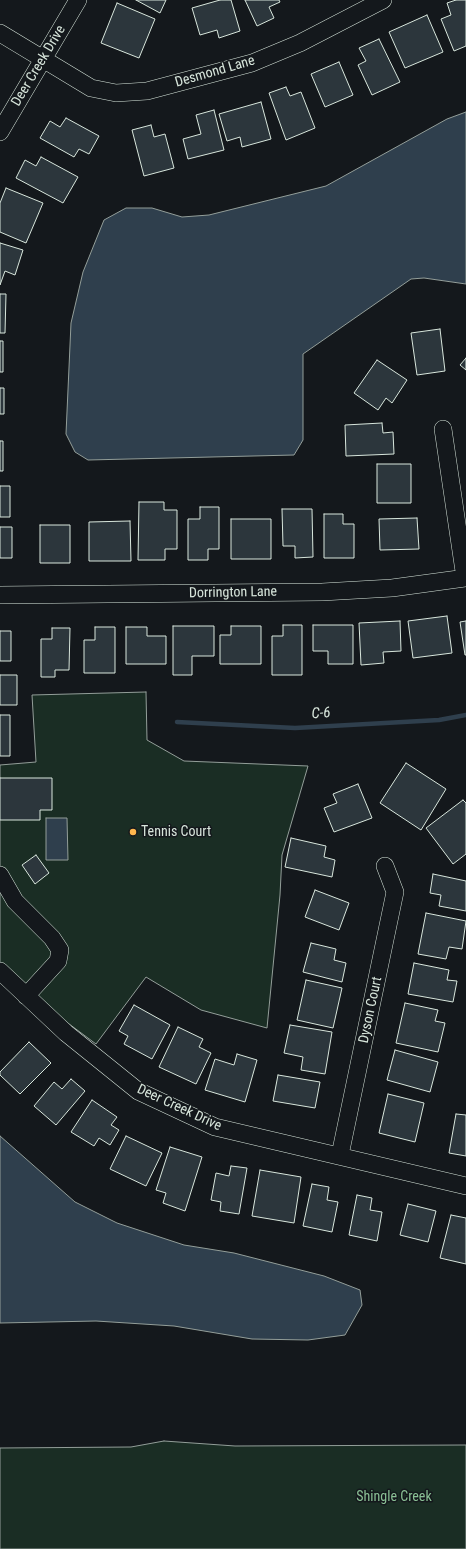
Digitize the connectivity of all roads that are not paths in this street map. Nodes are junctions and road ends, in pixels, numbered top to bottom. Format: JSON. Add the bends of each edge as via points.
{"nodes":[{"id":1,"x":78,"y":0,"type":"edge"},
{"id":2,"x":382,"y":0,"type":"edge"},
{"id":3,"x":0,"y":33,"type":"edge"},
{"id":4,"x":43,"y":59,"type":"junction"},
{"id":5,"x":0,"y":132,"type":"edge"},
{"id":6,"x":443,"y":429,"type":"dead end"},
{"id":7,"x":465,"y":578,"type":"edge"},
{"id":8,"x":0,"y":595,"type":"edge"},
{"id":9,"x":385,"y":866,"type":"dead end"},
{"id":10,"x":0,"y":875,"type":"edge"},
{"id":11,"x":0,"y":971,"type":"edge"},
{"id":12,"x":26,"y":996,"type":"junction"},
{"id":13,"x":340,"y":1155,"type":"junction"},
{"id":14,"x":466,"y":1186,"type":"edge"}],
"edges":[{"from":1,"to":4,"type":"street","name":"Deer Creek Drive"},
{"from":2,"to":4,"type":"street","name":"Desmond Lane","via":[[300,43],[252,63],[147,91],[116,93],[91,88]]},
{"from":3,"to":4,"type":"street","name":"Desmond Lane"},
{"from":4,"to":5,"type":"street","name":"Deer Creek Drive"},
{"from":6,"to":7,"type":"street"},
{"from":7,"to":8,"type":"street","name":"Dorrington Lane","via":[[392,588],[322,592]]},
{"from":9,"to":13,"type":"street","name":"Dyson Court","via":[[395,892]]},
{"from":10,"to":12,"type":"street","via":[[15,901],[52,938],[60,950],[58,961]]},
{"from":11,"to":12,"type":"street","name":"Deer Creek Drive"},
{"from":12,"to":13,"type":"street","name":"Deer Creek Drive","via":[[66,1033],[138,1091],[215,1127]]},
{"from":13,"to":14,"type":"street","name":"Deer Creek Drive"}]}
